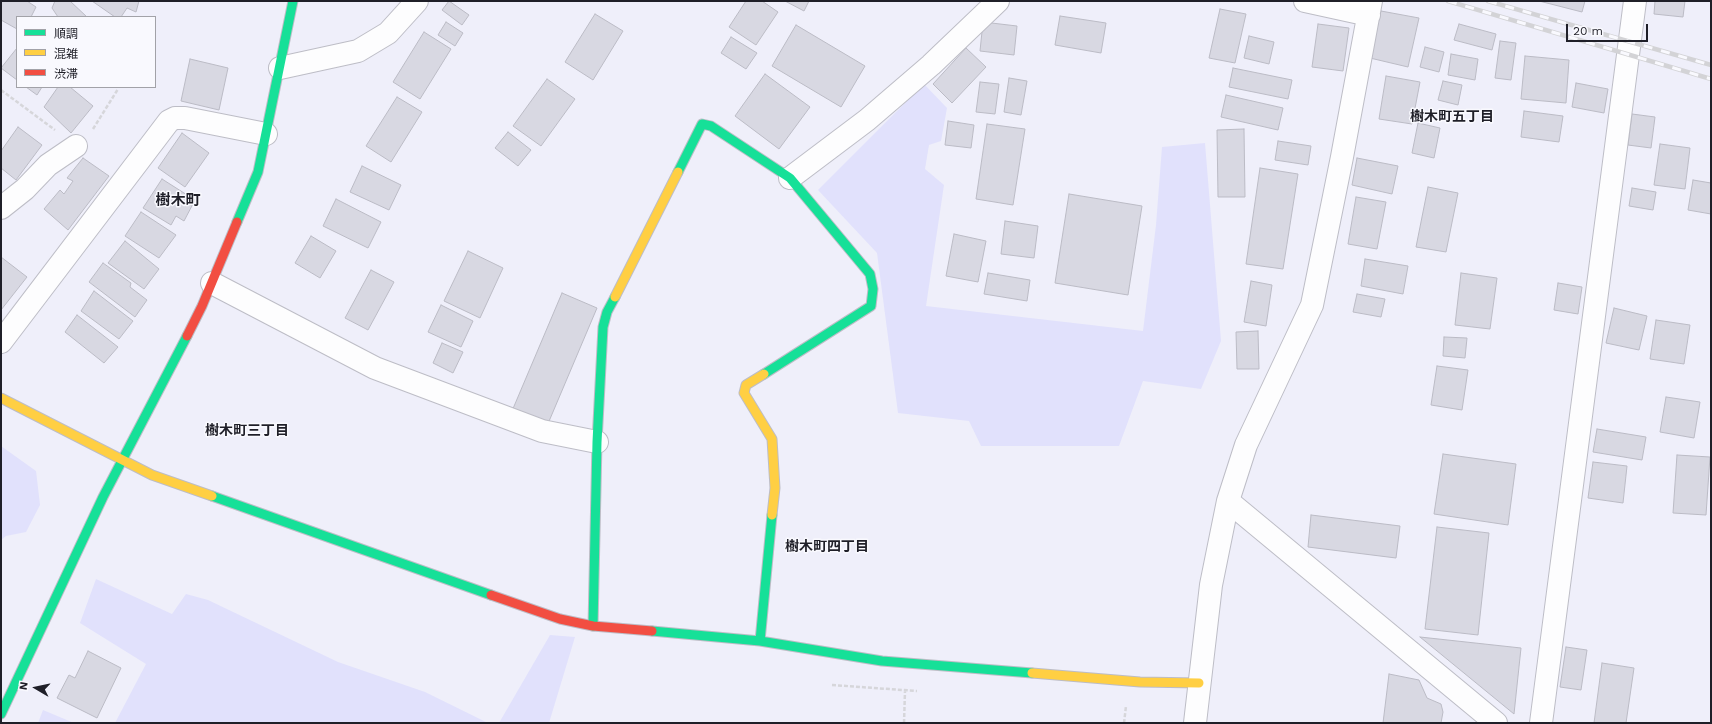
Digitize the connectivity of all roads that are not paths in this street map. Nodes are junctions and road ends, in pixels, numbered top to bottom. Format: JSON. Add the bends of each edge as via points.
{"nodes":[{"id":1,"x":293,"y":1,"type":"edge"},
{"id":2,"x":417,"y":1,"type":"edge"},
{"id":3,"x":998,"y":1,"type":"edge"},
{"id":4,"x":1305,"y":1,"type":"edge"},
{"id":5,"x":1636,"y":1,"type":"edge"},
{"id":6,"x":1370,"y":8,"type":"edge"},
{"id":7,"x":280,"y":68,"type":"junction"},
{"id":8,"x":266,"y":134,"type":"junction"},
{"id":9,"x":76,"y":146,"type":"road end"},
{"id":10,"x":790,"y":178,"type":"junction"},
{"id":11,"x":1,"y":208,"type":"edge"},
{"id":12,"x":212,"y":283,"type":"junction"},
{"id":13,"x":1,"y":342,"type":"edge"},
{"id":14,"x":1,"y":398,"type":"edge"},
{"id":15,"x":597,"y":442,"type":"junction"},
{"id":16,"x":122,"y":462,"type":"junction"},
{"id":17,"x":1228,"y":501,"type":"junction"},
{"id":18,"x":593,"y":626,"type":"junction"},
{"id":19,"x":760,"y":641,"type":"junction"},
{"id":20,"x":1199,"y":683,"type":"junction"},
{"id":21,"x":1,"y":714,"type":"edge"},
{"id":22,"x":1195,"y":723,"type":"edge"},
{"id":23,"x":1496,"y":723,"type":"edge"},
{"id":24,"x":1542,"y":723,"type":"edge"}],
"edges":[{"from":1,"to":7,"type":"street"},
{"from":2,"to":7,"type":"street","via":[[388,33],[358,51]]},
{"from":3,"to":10,"type":"street","via":[[931,65],[867,120]]},
{"from":4,"to":6,"type":"street"},
{"from":5,"to":24,"type":"street"},
{"from":6,"to":17,"type":"street","via":[[1312,306],[1246,445]]},
{"from":7,"to":8,"type":"street"},
{"from":8,"to":12,"type":"street","via":[[258,172]]},
{"from":8,"to":13,"type":"street","via":[[185,118],[169,121]]},
{"from":9,"to":11,"type":"street","via":[[48,165],[25,189]]},
{"from":10,"to":15,"type":"street","via":[[711,126],[702,124],[607,312],[603,327]]},
{"from":10,"to":19,"type":"street","via":[[870,274],[873,289],[871,306],[864,312],[746,385],[744,394],[772,439],[775,488]]},
{"from":12,"to":15,"type":"street","via":[[375,368],[542,431]]},
{"from":12,"to":16,"type":"street","via":[[163,385]]},
{"from":14,"to":16,"type":"street"},
{"from":15,"to":18,"type":"street"},
{"from":16,"to":18,"type":"street","via":[[152,475],[537,611]]},
{"from":16,"to":21,"type":"street"},
{"from":17,"to":20,"type":"street","via":[[1211,585]]},
{"from":17,"to":23,"type":"street"},
{"from":18,"to":19,"type":"street"},
{"from":19,"to":20,"type":"street","via":[[882,661],[1140,682]]},
{"from":20,"to":22,"type":"street"}]}
